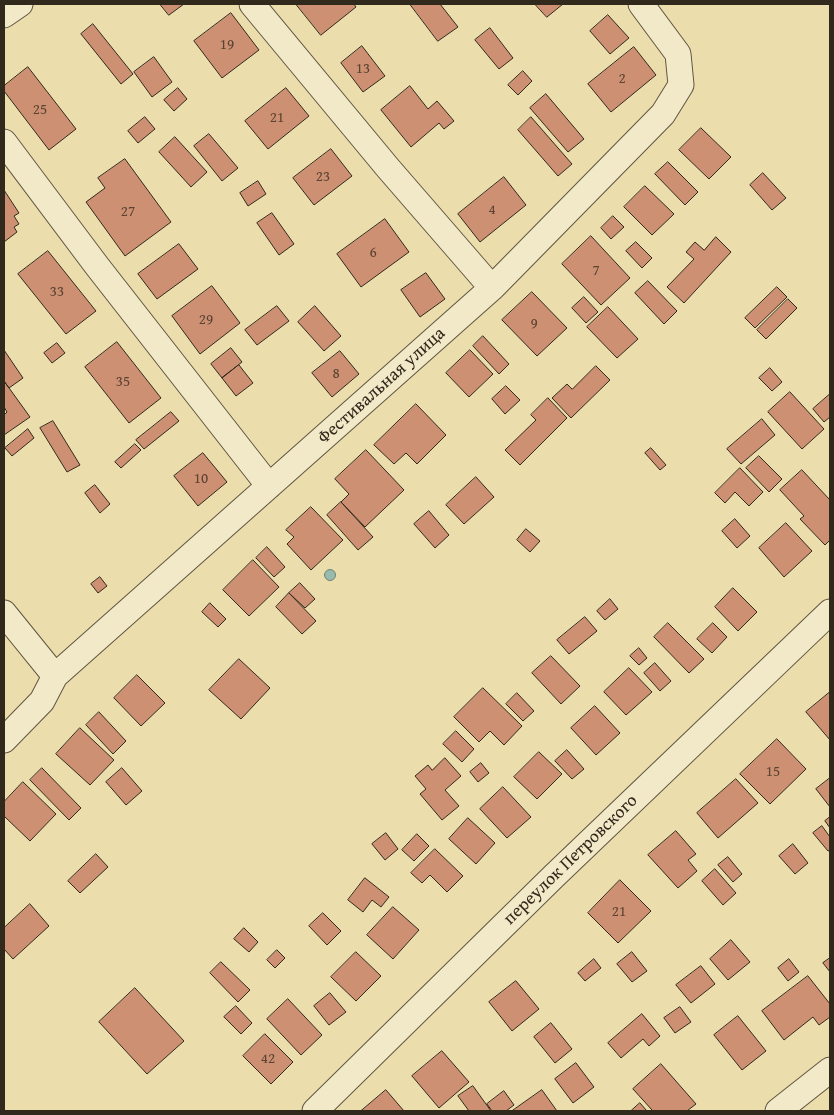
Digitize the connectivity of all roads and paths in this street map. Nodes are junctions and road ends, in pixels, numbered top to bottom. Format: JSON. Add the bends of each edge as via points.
{"nodes":[{"id":1,"x":20,"y":4,"type":"edge"},
{"id":2,"x":252,"y":4,"type":"edge"},
{"id":3,"x":641,"y":4,"type":"edge"},
{"id":4,"x":4,"y":15,"type":"edge"},
{"id":5,"x":4,"y":142,"type":"edge"},
{"id":6,"x":492,"y":288,"type":"junction"},
{"id":7,"x":269,"y":486,"type":"junction"},
{"id":8,"x":830,"y":612,"type":"edge"},
{"id":9,"x":4,"y":613,"type":"edge"},
{"id":10,"x":55,"y":676,"type":"junction"},
{"id":11,"x":4,"y":740,"type":"edge"},
{"id":12,"x":830,"y":1070,"type":"edge"},
{"id":13,"x":315,"y":1111,"type":"edge"},
{"id":14,"x":778,"y":1111,"type":"edge"}],
"edges":[{"from":1,"to":4,"type":"street"},
{"from":2,"to":6,"type":"street"},
{"from":3,"to":6,"type":"street","name":"Фестивальная улица","via":[[678,54],[681,85],[663,114]]},
{"from":5,"to":7,"type":"street"},
{"from":6,"to":7,"type":"street","name":"Фестивальная улица"},
{"from":7,"to":10,"type":"street","name":"Фестивальная улица"},
{"from":8,"to":13,"type":"street","name":"переулок Петровского","via":[[552,877]]},
{"from":9,"to":10,"type":"street"},
{"from":10,"to":11,"type":"street","name":"Фестивальная улица","via":[[42,700]]},
{"from":12,"to":14,"type":"street"}]}
